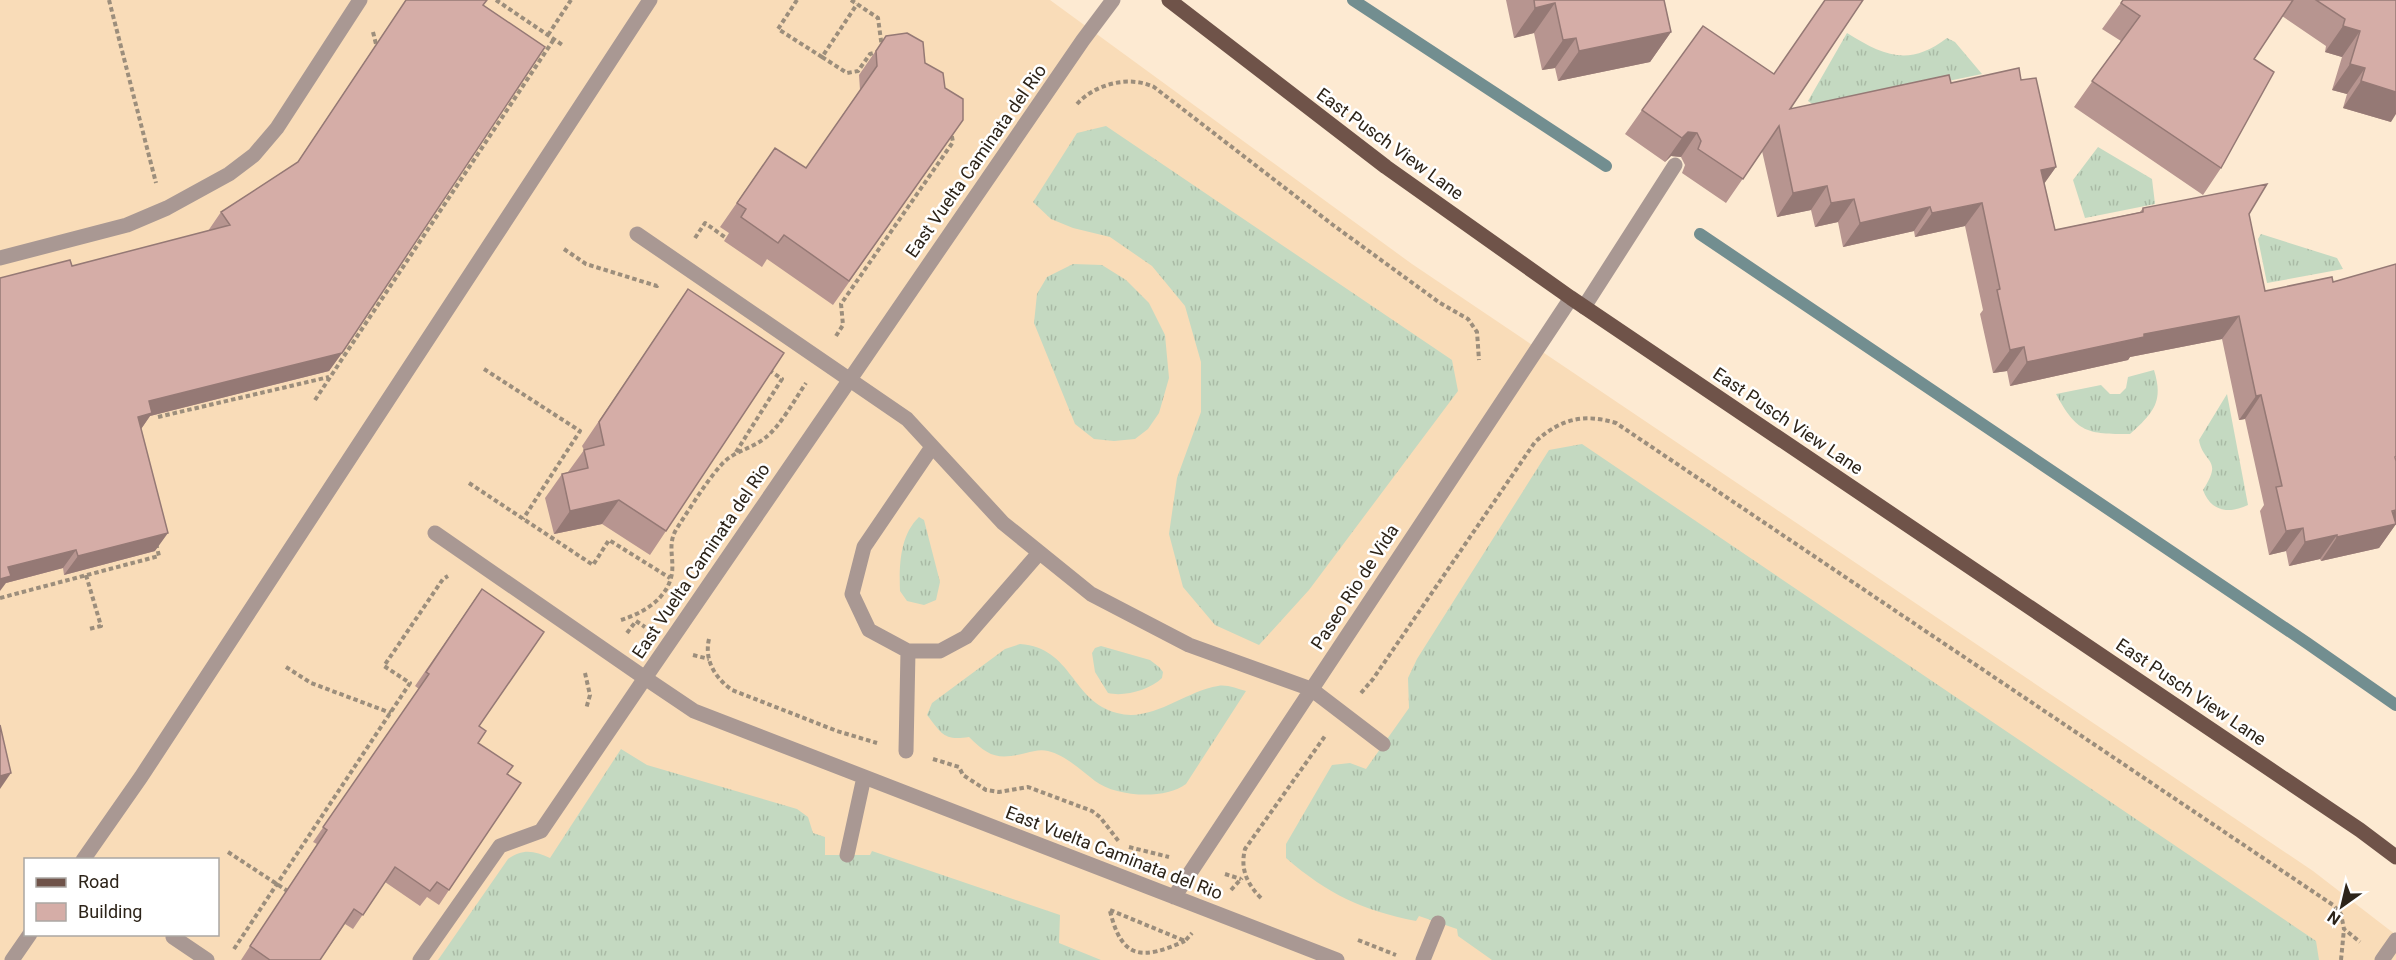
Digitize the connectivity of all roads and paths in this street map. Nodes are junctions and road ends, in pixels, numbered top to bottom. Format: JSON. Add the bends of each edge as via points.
{"nodes":[{"id":1,"x":109,"y":0,"type":"edge"},
{"id":2,"x":360,"y":0,"type":"edge"},
{"id":3,"x":496,"y":0,"type":"edge"},
{"id":4,"x":571,"y":0,"type":"edge"},
{"id":5,"x":650,"y":0,"type":"edge"},
{"id":6,"x":796,"y":0,"type":"edge"},
{"id":7,"x":851,"y":0,"type":"edge"},
{"id":8,"x":1113,"y":0,"type":"edge"},
{"id":9,"x":1169,"y":0,"type":"edge"},
{"id":10,"x":857,"y":4,"type":"junction"},
{"id":11,"x":548,"y":34,"type":"junction"},
{"id":12,"x":554,"y":39,"type":"junction"},
{"id":13,"x":564,"y":46,"type":"dead end"},
{"id":14,"x":882,"y":51,"type":"junction"},
{"id":15,"x":822,"y":57,"type":"junction"},
{"id":16,"x":882,"y":58,"type":"edge"},
{"id":17,"x":1074,"y":108,"type":"dead end"},
{"id":18,"x":1675,"y":165,"type":"edge"},
{"id":19,"x":157,"y":184,"type":"dead end"},
{"id":20,"x":637,"y":234,"type":"dead end"},
{"id":21,"x":0,"y":258,"type":"edge"},
{"id":22,"x":657,"y":286,"type":"dead end"},
{"id":23,"x":667,"y":292,"type":"dead end"},
{"id":24,"x":1577,"y":303,"type":"junction"},
{"id":25,"x":1479,"y":360,"type":"dead end"},
{"id":26,"x":764,"y":367,"type":"edge"},
{"id":27,"x":484,"y":369,"type":"dead end"},
{"id":28,"x":330,"y":377,"type":"junction"},
{"id":29,"x":848,"y":380,"type":"junction"},
{"id":30,"x":315,"y":400,"type":"dead end"},
{"id":31,"x":158,"y":417,"type":"edge"},
{"id":32,"x":932,"y":447,"type":"junction"},
{"id":33,"x":735,"y":453,"type":"edge"},
{"id":34,"x":469,"y":483,"type":"dead end"},
{"id":35,"x":523,"y":519,"type":"junction"},
{"id":36,"x":435,"y":533,"type":"dead end"},
{"id":37,"x":156,"y":540,"type":"edge"},
{"id":38,"x":1039,"y":553,"type":"junction"},
{"id":39,"x":86,"y":575,"type":"junction"},
{"id":40,"x":670,"y":578,"type":"dead end"},
{"id":41,"x":456,"y":579,"type":"dead end"},
{"id":42,"x":0,"y":598,"type":"edge"},
{"id":43,"x":635,"y":616,"type":"dead end"},
{"id":44,"x":636,"y":621,"type":"dead end"},
{"id":45,"x":89,"y":629,"type":"dead end"},
{"id":46,"x":711,"y":633,"type":"dead end"},
{"id":47,"x":908,"y":651,"type":"junction"},
{"id":48,"x":286,"y":667,"type":"dead end"},
{"id":49,"x":582,"y":667,"type":"dead end"},
{"id":50,"x":645,"y":678,"type":"junction"},
{"id":51,"x":1311,"y":689,"type":"junction"},
{"id":52,"x":391,"y":713,"type":"junction"},
{"id":53,"x":1343,"y":714,"type":"junction"},
{"id":54,"x":582,"y":717,"type":"dead end"},
{"id":55,"x":1383,"y":744,"type":"dead end"},
{"id":56,"x":906,"y":751,"type":"junction"},
{"id":57,"x":864,"y":777,"type":"junction"},
{"id":58,"x":228,"y":852,"type":"dead end"},
{"id":59,"x":847,"y":855,"type":"dead end"},
{"id":60,"x":2396,"y":857,"type":"edge"},
{"id":61,"x":84,"y":858,"type":"edge"},
{"id":62,"x":1195,"y":865,"type":"junction"},
{"id":63,"x":1241,"y":879,"type":"dead end"},
{"id":64,"x":277,"y":884,"type":"junction"},
{"id":65,"x":294,"y":895,"type":"edge"},
{"id":66,"x":1174,"y":897,"type":"junction"},
{"id":67,"x":1268,"y":903,"type":"dead end"},
{"id":68,"x":1110,"y":910,"type":"dead end"},
{"id":69,"x":1438,"y":923,"type":"dead end"},
{"id":70,"x":2344,"y":929,"type":"junction"},
{"id":71,"x":29,"y":936,"type":"edge"},
{"id":72,"x":173,"y":938,"type":"dead end"},
{"id":73,"x":1352,"y":938,"type":"dead end"},
{"id":74,"x":2396,"y":940,"type":"edge"},
{"id":75,"x":1185,"y":941,"type":"dead end"},
{"id":76,"x":233,"y":950,"type":"dead end"},
{"id":77,"x":1396,"y":956,"type":"dead end"},
{"id":78,"x":12,"y":960,"type":"edge"},
{"id":79,"x":207,"y":960,"type":"edge"},
{"id":80,"x":420,"y":960,"type":"edge"},
{"id":81,"x":1337,"y":960,"type":"edge"},
{"id":82,"x":1423,"y":960,"type":"edge"},
{"id":83,"x":2341,"y":960,"type":"edge"},
{"id":84,"x":2382,"y":960,"type":"edge"}],
"edges":[{"from":1,"to":19,"type":"path"},
{"from":2,"to":21,"type":"lane","via":[[277,128],[254,155],[229,174],[127,225]]},
{"from":3,"to":11,"type":"path"},
{"from":4,"to":11,"type":"path"},
{"from":5,"to":61,"type":"lane"},
{"from":6,"to":15,"type":"path","via":[[778,28]]},
{"from":7,"to":10,"type":"path"},
{"from":8,"to":29,"type":"lane","name":"East Vuelta Caminata del Rio"},
{"from":9,"to":24,"type":"main road","name":"East Pusch View Lane","via":[[1386,167]]},
{"from":10,"to":14,"type":"path","via":[[878,18]]},
{"from":10,"to":15,"type":"path"},
{"from":11,"to":12,"type":"path"},
{"from":12,"to":13,"type":"path"},
{"from":12,"to":28,"type":"path"},
{"from":14,"to":15,"type":"path","via":[[870,54],[858,70],[847,73]]},
{"from":14,"to":16,"type":"path"},
{"from":17,"to":25,"type":"path","via":[[1099,87],[1133,81],[1154,87],[1333,225],[1468,319],[1477,332]]},
{"from":18,"to":24,"type":"lane","name":"Paseo Rio de Vida"},
{"from":20,"to":29,"type":"lane"},
{"from":22,"to":23,"type":"path"},
{"from":24,"to":51,"type":"lane","name":"Paseo Rio de Vida"},
{"from":24,"to":60,"type":"main road","name":"East Pusch View Lane"},
{"from":26,"to":33,"type":"path","via":[[782,379]]},
{"from":27,"to":35,"type":"path","via":[[580,431]]},
{"from":28,"to":30,"type":"path"},
{"from":28,"to":31,"type":"path"},
{"from":29,"to":32,"type":"lane","via":[[907,419]]},
{"from":29,"to":50,"type":"lane","name":"East Vuelta Caminata del Rio"},
{"from":32,"to":38,"type":"lane","via":[[1003,523]]},
{"from":32,"to":47,"type":"lane","via":[[864,547],[852,594],[869,630]]},
{"from":34,"to":35,"type":"path"},
{"from":35,"to":40,"type":"path","via":[[593,565],[609,540]]},
{"from":36,"to":50,"type":"lane"},
{"from":37,"to":39,"type":"path","via":[[159,556]]},
{"from":38,"to":47,"type":"lane","via":[[966,636],[940,651]]},
{"from":38,"to":51,"type":"lane","via":[[1091,594],[1189,645]]},
{"from":39,"to":42,"type":"path"},
{"from":39,"to":45,"type":"path","via":[[100,626]]},
{"from":41,"to":52,"type":"path","via":[[443,579],[384,666],[410,684]]},
{"from":43,"to":44,"type":"path"},
{"from":46,"to":56,"type":"path","via":[[708,645],[714,672],[732,690],[837,731]]},
{"from":47,"to":56,"type":"lane"},
{"from":48,"to":52,"type":"path","via":[[311,683]]},
{"from":49,"to":54,"type":"path","via":[[590,695]]},
{"from":50,"to":57,"type":"lane","name":"East Vuelta Caminata del Rio","via":[[694,711]]},
{"from":50,"to":80,"type":"lane","via":[[541,831],[500,846]]},
{"from":51,"to":53,"type":"lane"},
{"from":51,"to":62,"type":"lane","name":"Paseo Rio de Vida"},
{"from":52,"to":64,"type":"path"},
{"from":53,"to":55,"type":"lane"},
{"from":53,"to":67,"type":"path","via":[[1245,849],[1242,860],[1250,887]]},
{"from":53,"to":70,"type":"path","via":[[1373,679],[1535,442],[1548,429],[1594,417],[1616,423],[2333,905],[2341,914]]},
{"from":56,"to":62,"type":"path","via":[[958,767],[963,775],[986,790],[1038,789],[1101,817],[1117,842]]},
{"from":57,"to":59,"type":"lane"},
{"from":57,"to":66,"type":"lane","name":"East Vuelta Caminata del Rio"},
{"from":58,"to":64,"type":"path"},
{"from":62,"to":63,"type":"path"},
{"from":62,"to":66,"type":"lane","name":"Paseo Rio de Vida"},
{"from":64,"to":65,"type":"path"},
{"from":64,"to":76,"type":"path"},
{"from":66,"to":81,"type":"lane","name":"East Vuelta Caminata del Rio"},
{"from":68,"to":75,"type":"path","via":[[1115,930],[1125,948],[1134,954],[1165,954]]},
{"from":69,"to":82,"type":"lane"},
{"from":70,"to":83,"type":"path"},
{"from":70,"to":84,"type":"path"},
{"from":71,"to":78,"type":"lane"},
{"from":72,"to":79,"type":"lane"},
{"from":73,"to":77,"type":"path"},
{"from":74,"to":84,"type":"lane"}]}
